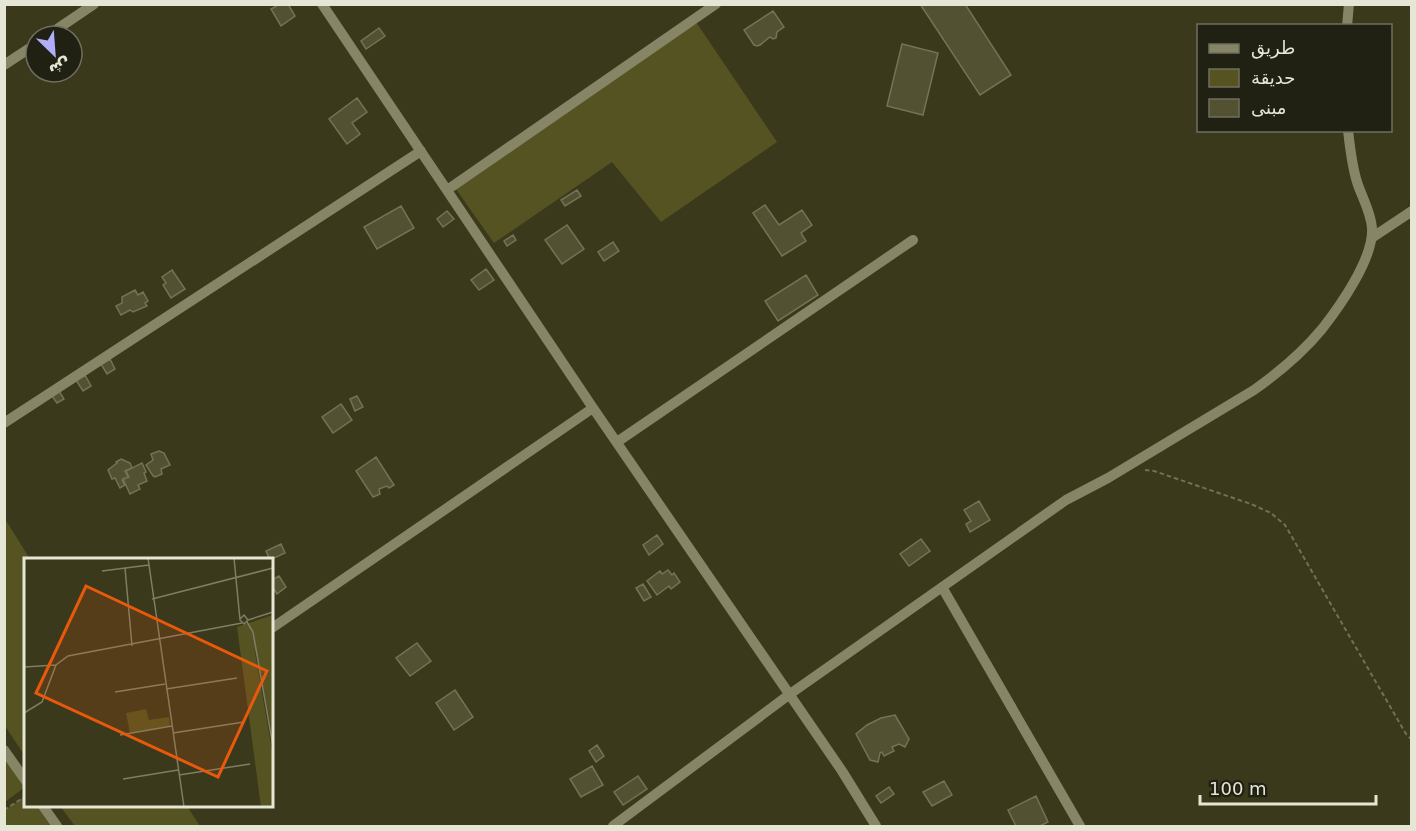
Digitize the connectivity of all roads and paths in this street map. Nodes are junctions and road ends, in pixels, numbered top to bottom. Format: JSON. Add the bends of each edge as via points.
{"nodes":[{"id":1,"x":94,"y":4,"type":"edge"},
{"id":2,"x":322,"y":4,"type":"edge"},
{"id":3,"x":716,"y":4,"type":"edge"},
{"id":4,"x":1349,"y":4,"type":"edge"},
{"id":5,"x":65,"y":24,"type":"edge"},
{"id":6,"x":1347,"y":24,"type":"edge"},
{"id":7,"x":24,"y":52,"type":"edge"},
{"id":8,"x":4,"y":65,"type":"edge"},
{"id":9,"x":1348,"y":132,"type":"edge"},
{"id":10,"x":421,"y":151,"type":"junction"},
{"id":11,"x":447,"y":190,"type":"junction"},
{"id":12,"x":1412,"y":211,"type":"edge"},
{"id":13,"x":1372,"y":237,"type":"junction"},
{"id":14,"x":913,"y":240,"type":"dead end"},
{"id":15,"x":593,"y":408,"type":"junction"},
{"id":16,"x":4,"y":423,"type":"edge"},
{"id":17,"x":616,"y":442,"type":"junction"},
{"id":18,"x":1144,"y":470,"type":"dead end"},
{"id":19,"x":942,"y":587,"type":"junction"},
{"id":20,"x":273,"y":627,"type":"edge"},
{"id":21,"x":790,"y":694,"type":"junction"},
{"id":22,"x":1412,"y":740,"type":"edge"},
{"id":23,"x":4,"y":750,"type":"edge"},
{"id":24,"x":24,"y":778,"type":"edge"},
{"id":25,"x":24,"y":797,"type":"edge"},
{"id":26,"x":44,"y":807,"type":"edge"},
{"id":27,"x":4,"y":810,"type":"edge"},
{"id":28,"x":57,"y":826,"type":"edge"},
{"id":29,"x":613,"y":826,"type":"edge"},
{"id":30,"x":876,"y":826,"type":"edge"},
{"id":31,"x":1080,"y":826,"type":"edge"}],
"edges":[{"from":1,"to":5,"type":"street"},
{"from":2,"to":10,"type":"street"},
{"from":3,"to":11,"type":"street"},
{"from":4,"to":6,"type":"street"},
{"from":7,"to":8,"type":"street"},
{"from":9,"to":13,"type":"street"},
{"from":10,"to":11,"type":"street"},
{"from":10,"to":16,"type":"street"},
{"from":11,"to":15,"type":"street"},
{"from":12,"to":13,"type":"street"},
{"from":13,"to":19,"type":"street","via":[[1361,270],[1322,329],[1267,380],[1066,500]]},
{"from":14,"to":17,"type":"street"},
{"from":15,"to":17,"type":"street"},
{"from":15,"to":20,"type":"street"},
{"from":17,"to":21,"type":"street"},
{"from":18,"to":22,"type":"path","via":[[1251,504],[1285,525]]},
{"from":19,"to":21,"type":"street"},
{"from":19,"to":31,"type":"street"},
{"from":21,"to":29,"type":"street"},
{"from":21,"to":30,"type":"street"},
{"from":23,"to":24,"type":"street"},
{"from":25,"to":27,"type":"path"},
{"from":26,"to":28,"type":"street"}]}
